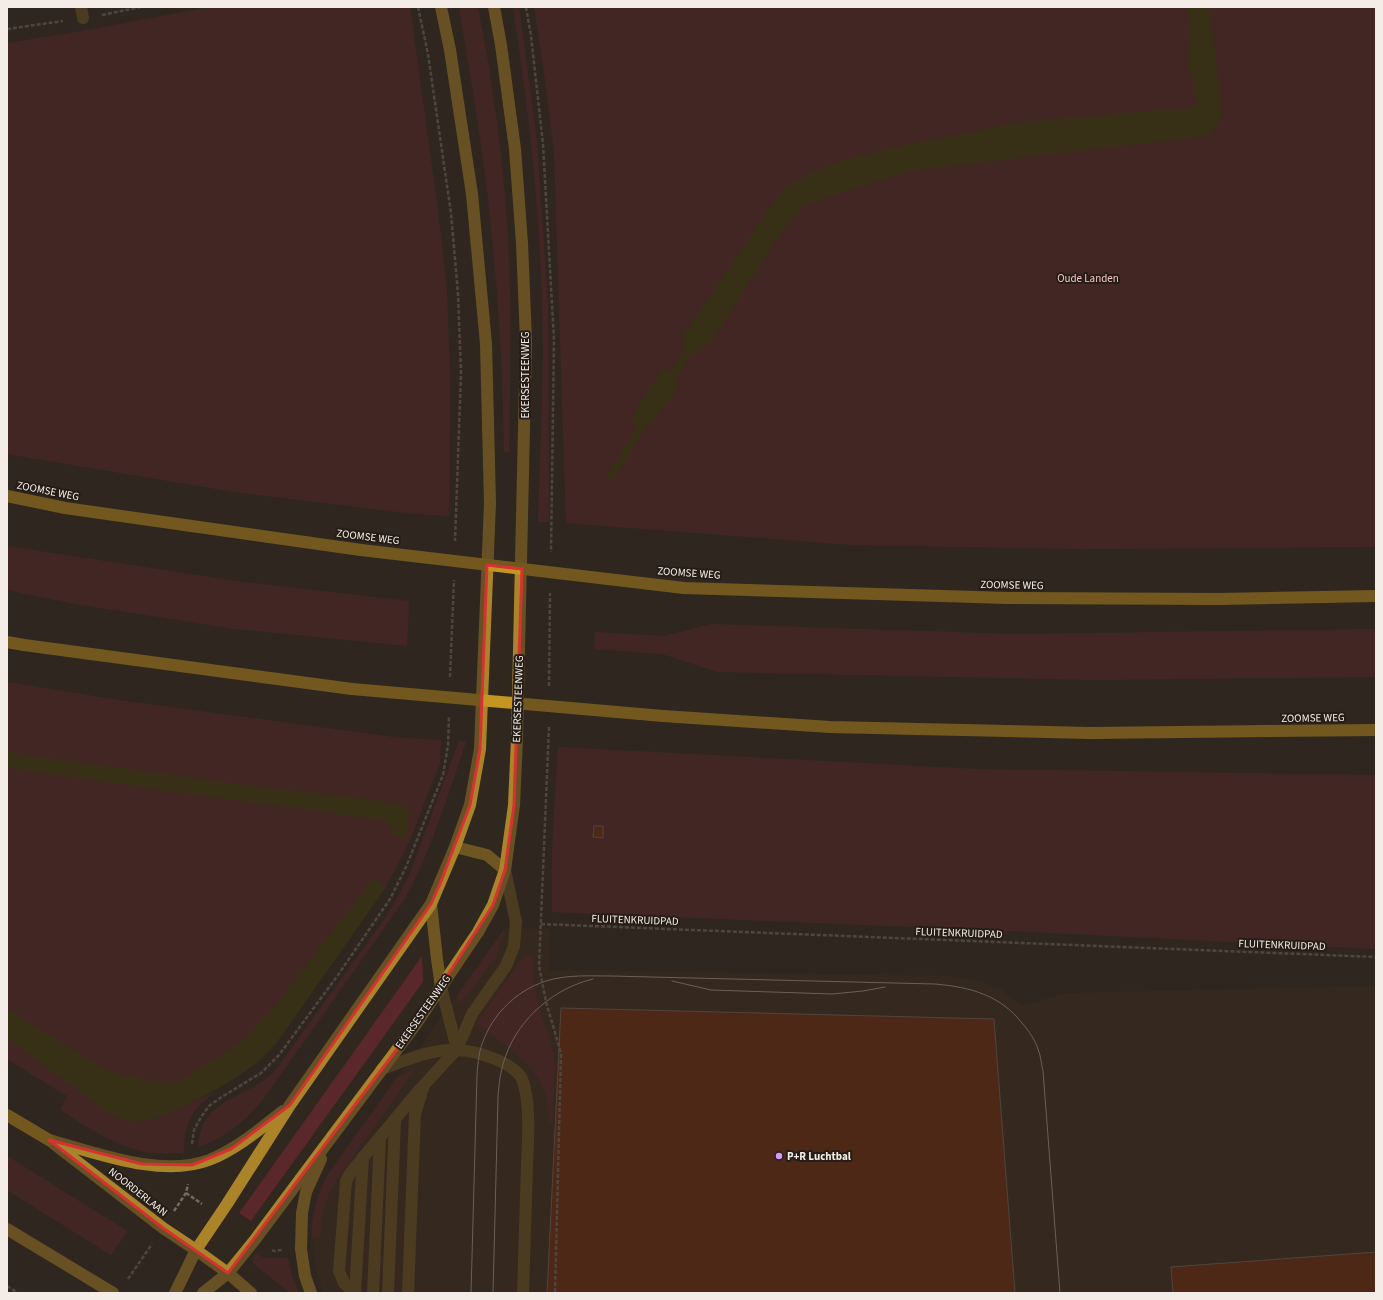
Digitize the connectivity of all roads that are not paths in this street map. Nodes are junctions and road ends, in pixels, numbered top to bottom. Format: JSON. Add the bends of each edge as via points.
{"nodes":[{"id":1,"x":441,"y":7,"type":"edge"},
{"id":2,"x":494,"y":7,"type":"edge"},
{"id":3,"x":7,"y":496,"type":"edge"},
{"id":4,"x":1376,"y":596,"type":"edge"},
{"id":5,"x":7,"y":642,"type":"edge"},
{"id":6,"x":1376,"y":730,"type":"edge"},
{"id":7,"x":455,"y":847,"type":"junction"},
{"id":8,"x":505,"y":870,"type":"junction"},
{"id":9,"x":431,"y":904,"type":"junction"},
{"id":10,"x":441,"y":987,"type":"junction"},
{"id":11,"x":457,"y":1049,"type":"junction"},
{"id":12,"x":382,"y":1069,"type":"junction"},
{"id":13,"x":424,"y":1085,"type":"junction"},
{"id":14,"x":290,"y":1106,"type":"junction"},
{"id":15,"x":7,"y":1115,"type":"edge"},
{"id":16,"x":395,"y":1120,"type":"junction"},
{"id":17,"x":380,"y":1138,"type":"junction"},
{"id":18,"x":49,"y":1140,"type":"junction"},
{"id":19,"x":330,"y":1140,"type":"junction"},
{"id":20,"x":363,"y":1157,"type":"junction"},
{"id":21,"x":7,"y":1228,"type":"edge"},
{"id":22,"x":196,"y":1250,"type":"junction"},
{"id":23,"x":228,"y":1273,"type":"junction"},
{"id":24,"x":113,"y":1293,"type":"edge"},
{"id":25,"x":175,"y":1293,"type":"edge"},
{"id":26,"x":203,"y":1293,"type":"edge"},
{"id":27,"x":251,"y":1293,"type":"edge"},
{"id":28,"x":311,"y":1293,"type":"edge"},
{"id":29,"x":355,"y":1293,"type":"edge"},
{"id":30,"x":373,"y":1293,"type":"edge"},
{"id":31,"x":388,"y":1293,"type":"edge"},
{"id":32,"x":408,"y":1293,"type":"edge"},
{"id":33,"x":524,"y":1293,"type":"edge"}],
"edges":[{"from":1,"to":7,"type":"main road","via":[[472,194],[486,344],[490,495],[480,749],[470,805]]},
{"from":2,"to":8,"type":"main road","name":"EKERSESTEENWEG","via":[[515,149],[526,340],[517,738],[514,805]]},
{"from":3,"to":4,"type":"highway","name":"ZOOMSE WEG","bridge":true,"via":[[65,508],[361,550],[684,588],[1008,598],[1220,599]]},
{"from":5,"to":6,"type":"highway","name":"ZOOMSE WEG","bridge":true,"via":[[352,689],[663,716],[830,727],[1089,733]]},
{"from":7,"to":8,"type":"lane","via":[[487,855]]},
{"from":7,"to":9,"type":"main road"},
{"from":8,"to":10,"type":"main road","name":"EKERSESTEENWEG","via":[[493,905]]},
{"from":8,"to":11,"type":"lane","via":[[516,922],[514,946],[506,966],[472,1014]]},
{"from":9,"to":10,"type":"lane"},
{"from":9,"to":14,"type":"main road"},
{"from":10,"to":11,"type":"lane"},
{"from":10,"to":12,"type":"main road","name":"EKERSESTEENWEG"},
{"from":11,"to":12,"type":"lane","via":[[417,1056]]},
{"from":11,"to":13,"type":"lane"},
{"from":11,"to":33,"type":"lane","via":[[480,1053],[504,1062],[521,1077],[526,1096],[528,1130]]},
{"from":12,"to":19,"type":"main road","name":"EKERSESTEENWEG"},
{"from":13,"to":16,"type":"lane"},
{"from":13,"to":32,"type":"lane","via":[[415,1114]]},
{"from":14,"to":18,"type":"main road","via":[[231,1149],[210,1159],[178,1167],[142,1164]]},
{"from":14,"to":22,"type":"main road"},
{"from":15,"to":18,"type":"highway","name":"NOORDERLAAN"},
{"from":16,"to":17,"type":"lane"},
{"from":16,"to":31,"type":"lane"},
{"from":17,"to":20,"type":"lane"},
{"from":17,"to":30,"type":"lane"},
{"from":18,"to":22,"type":"main road","name":"NOORDERLAAN","via":[[163,1228]]},
{"from":19,"to":23,"type":"main road","name":"EKERSESTEENWEG"},
{"from":19,"to":28,"type":"main road","via":[[306,1192],[302,1213],[301,1249],[305,1276]]},
{"from":20,"to":29,"type":"lane"},
{"from":20,"to":29,"type":"lane","via":[[346,1181],[339,1271],[344,1283]]},
{"from":21,"to":24,"type":"main road"},
{"from":22,"to":23,"type":"main road","name":"NOORDERLAAN"},
{"from":22,"to":25,"type":"main road"},
{"from":23,"to":26,"type":"main road","name":"EKERSESTEENWEG"},
{"from":23,"to":27,"type":"main road","name":"NOORDERLAAN"}]}
